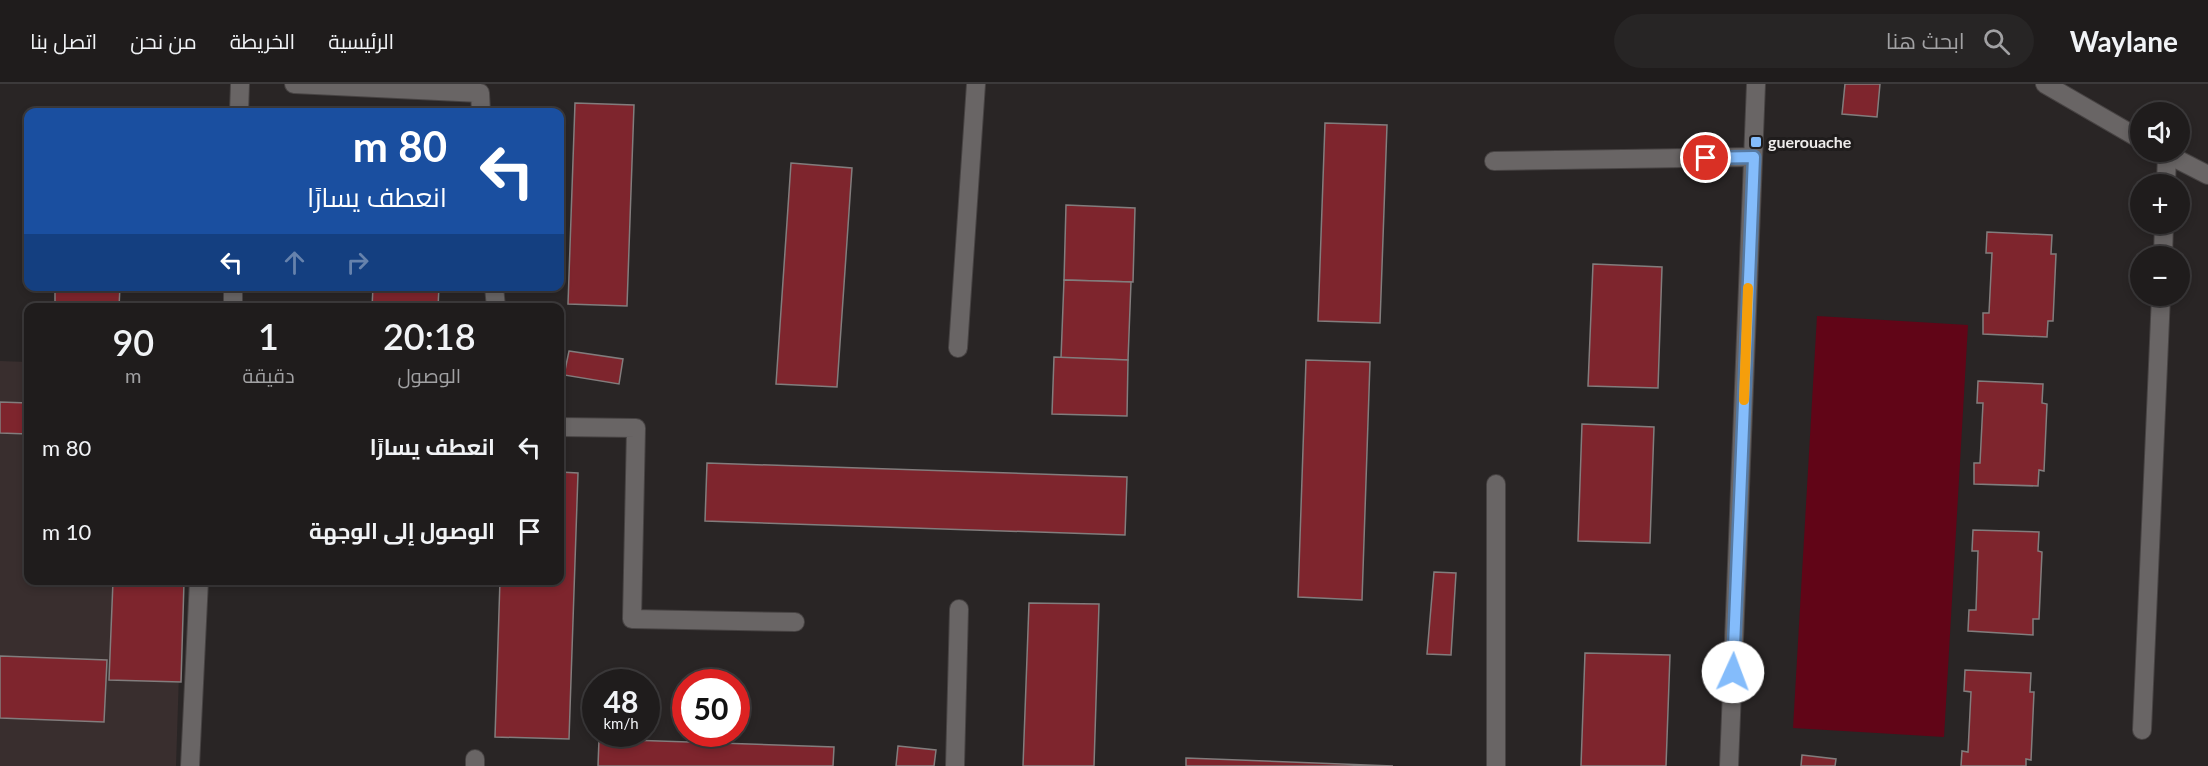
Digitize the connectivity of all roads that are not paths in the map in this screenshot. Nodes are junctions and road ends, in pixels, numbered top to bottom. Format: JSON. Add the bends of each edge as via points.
{"nodes":[{"id":1,"x":240,"y":84,"type":"edge"},
{"id":2,"x":294,"y":84,"type":"edge"},
{"id":3,"x":976,"y":84,"type":"edge"},
{"id":4,"x":1756,"y":84,"type":"edge"},
{"id":5,"x":2045,"y":84,"type":"edge"},
{"id":6,"x":239,"y":108,"type":"edge"},
{"id":7,"x":481,"y":108,"type":"edge"},
{"id":8,"x":2130,"y":133,"type":"edge"},
{"id":9,"x":1754,"y":157,"type":"junction"},
{"id":10,"x":1494,"y":161,"type":"dead end"},
{"id":11,"x":2182,"y":162,"type":"edge"},
{"id":12,"x":2208,"y":176,"type":"edge"},
{"id":13,"x":2161,"y":306,"type":"edge"},
{"id":14,"x":958,"y":348,"type":"dead end"},
{"id":15,"x":564,"y":427,"type":"edge"},
{"id":16,"x":1496,"y":484,"type":"dead end"},
{"id":17,"x":199,"y":585,"type":"edge"},
{"id":18,"x":959,"y":609,"type":"dead end"},
{"id":19,"x":795,"y":622,"type":"dead end"},
{"id":20,"x":2142,"y":730,"type":"dead end"},
{"id":21,"x":190,"y":766,"type":"edge"},
{"id":22,"x":955,"y":766,"type":"edge"},
{"id":23,"x":1496,"y":766,"type":"edge"},
{"id":24,"x":1729,"y":766,"type":"edge"}],
"edges":[{"from":1,"to":6,"type":"street"},
{"from":2,"to":7,"type":"street","via":[[480,93]]},
{"from":3,"to":14,"type":"street"},
{"from":4,"to":9,"type":"street"},
{"from":5,"to":8,"type":"street"},
{"from":9,"to":10,"type":"street"},
{"from":9,"to":24,"type":"street"},
{"from":11,"to":12,"type":"street"},
{"from":13,"to":20,"type":"street"},
{"from":15,"to":19,"type":"street","via":[[636,428],[632,619]]},
{"from":16,"to":23,"type":"street"},
{"from":17,"to":21,"type":"street"},
{"from":18,"to":22,"type":"street"}]}
